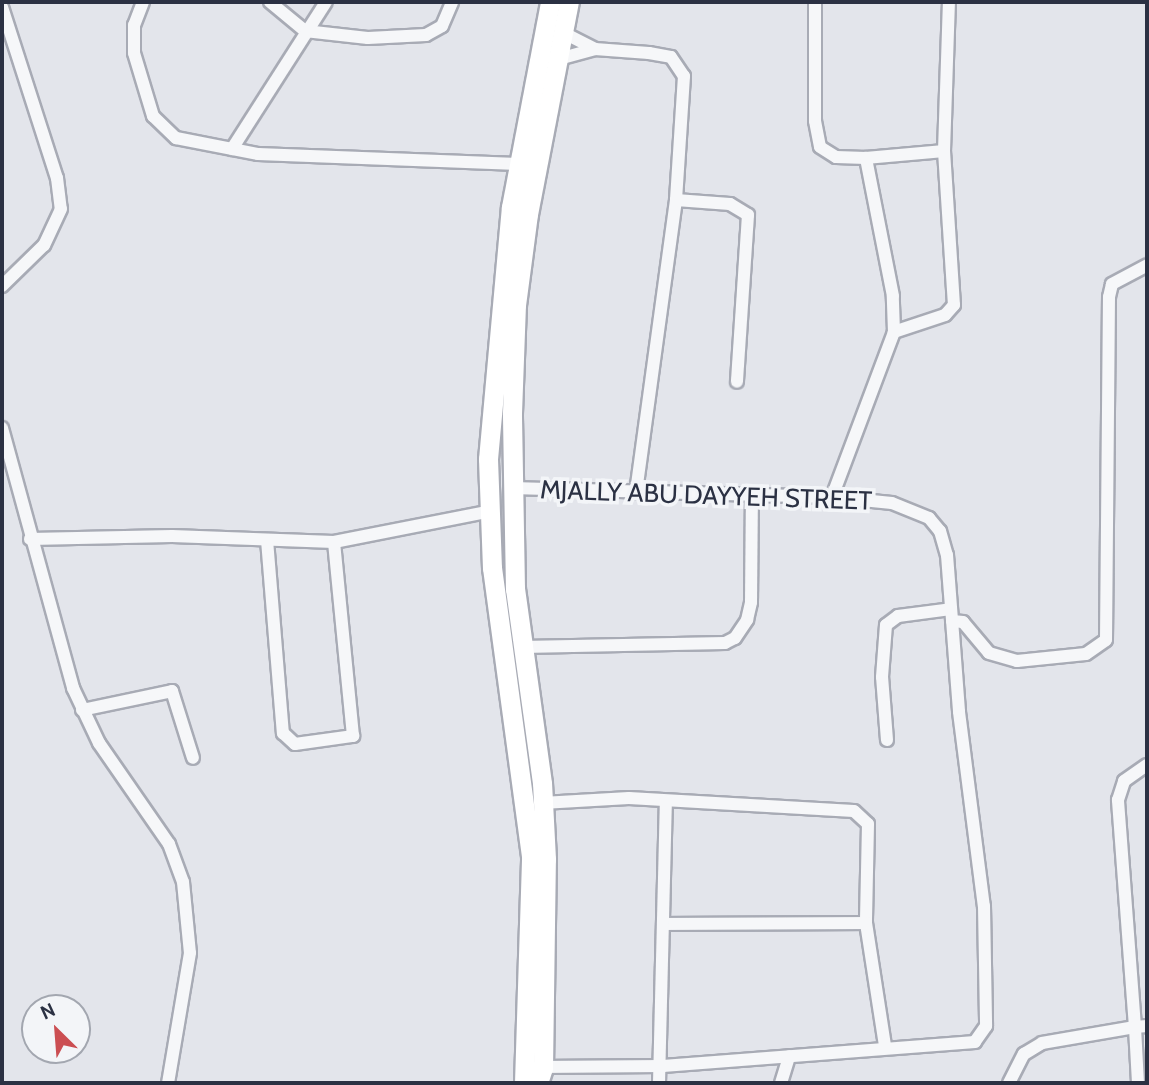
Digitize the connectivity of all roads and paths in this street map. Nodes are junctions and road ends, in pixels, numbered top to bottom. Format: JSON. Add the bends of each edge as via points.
{"nodes":[{"id":1,"x":143,"y":2,"type":"edge"},
{"id":2,"x":270,"y":2,"type":"edge"},
{"id":3,"x":326,"y":2,"type":"edge"},
{"id":4,"x":452,"y":2,"type":"edge"},
{"id":5,"x":550,"y":2,"type":"edge"},
{"id":6,"x":569,"y":2,"type":"edge"},
{"id":7,"x":815,"y":2,"type":"edge"},
{"id":8,"x":949,"y":2,"type":"edge"},
{"id":9,"x":2,"y":7,"type":"edge"},
{"id":10,"x":305,"y":31,"type":"junction"},
{"id":11,"x":562,"y":32,"type":"junction"},
{"id":12,"x":595,"y":50,"type":"junction"},
{"id":13,"x":555,"y":60,"type":"junction"},
{"id":14,"x":232,"y":149,"type":"junction"},
{"id":15,"x":944,"y":151,"type":"junction"},
{"id":16,"x":866,"y":158,"type":"junction"},
{"id":17,"x":518,"y":164,"type":"junction"},
{"id":18,"x":676,"y":200,"type":"junction"},
{"id":19,"x":513,"y":263,"type":"junction"},
{"id":20,"x":1147,"y":265,"type":"edge"},
{"id":21,"x":2,"y":286,"type":"edge"},
{"id":22,"x":894,"y":332,"type":"junction"},
{"id":23,"x":737,"y":382,"type":"dead end"},
{"id":24,"x":2,"y":428,"type":"edge"},
{"id":25,"x":512,"y":488,"type":"junction"},
{"id":26,"x":636,"y":492,"type":"junction"},
{"id":27,"x":752,"y":496,"type":"junction"},
{"id":28,"x":832,"y":497,"type":"junction"},
{"id":29,"x":487,"y":512,"type":"junction"},
{"id":30,"x":30,"y":539,"type":"junction"},
{"id":31,"x":267,"y":540,"type":"junction"},
{"id":32,"x":334,"y":542,"type":"junction"},
{"id":33,"x":952,"y":615,"type":"junction"},
{"id":34,"x":522,"y":647,"type":"junction"},
{"id":35,"x":82,"y":710,"type":"junction"},
{"id":36,"x":887,"y":740,"type":"dead end"},
{"id":37,"x":193,"y":758,"type":"dead end"},
{"id":38,"x":1147,"y":765,"type":"edge"},
{"id":39,"x":666,"y":801,"type":"junction"},
{"id":40,"x":542,"y":803,"type":"junction"},
{"id":41,"x":866,"y":923,"type":"junction"},
{"id":42,"x":664,"y":924,"type":"junction"},
{"id":43,"x":1141,"y":1026,"type":"edge"},
{"id":44,"x":886,"y":1046,"type":"junction"},
{"id":45,"x":789,"y":1056,"type":"junction"},
{"id":46,"x":663,"y":1066,"type":"junction"},
{"id":47,"x":532,"y":1075,"type":"edge"},
{"id":48,"x":167,"y":1083,"type":"edge"},
{"id":49,"x":659,"y":1083,"type":"edge"},
{"id":50,"x":781,"y":1083,"type":"edge"},
{"id":51,"x":1009,"y":1083,"type":"edge"},
{"id":52,"x":1138,"y":1083,"type":"edge"}],
"edges":[{"from":1,"to":14,"type":"street","via":[[134,25],[133,45],[153,116],[176,138]]},
{"from":2,"to":10,"type":"street"},
{"from":3,"to":10,"type":"street"},
{"from":4,"to":10,"type":"street","via":[[442,26],[426,35],[368,38]]},
{"from":5,"to":17,"type":"main road"},
{"from":6,"to":11,"type":"main road"},
{"from":7,"to":16,"type":"street","via":[[816,138],[828,155]]},
{"from":8,"to":15,"type":"street"},
{"from":9,"to":21,"type":"street","via":[[57,178],[61,209],[44,245]]},
{"from":10,"to":14,"type":"street"},
{"from":11,"to":12,"type":"street"},
{"from":11,"to":13,"type":"main road"},
{"from":12,"to":13,"type":"street"},
{"from":12,"to":18,"type":"street","via":[[671,57],[682,69]]},
{"from":13,"to":19,"type":"main road"},
{"from":14,"to":17,"type":"street","via":[[292,156]]},
{"from":15,"to":16,"type":"street"},
{"from":15,"to":22,"type":"street","via":[[954,305],[945,315]]},
{"from":16,"to":22,"type":"street","via":[[893,296]]},
{"from":17,"to":19,"type":"main road"},
{"from":18,"to":23,"type":"street","via":[[730,204],[748,215]]},
{"from":18,"to":26,"type":"street"},
{"from":19,"to":25,"type":"main road"},
{"from":19,"to":29,"type":"main road","via":[[494,370]]},
{"from":20,"to":33,"type":"street","via":[[1112,284],[1109,297],[1106,640],[1086,654],[1017,661],[989,653]]},
{"from":22,"to":28,"type":"street"},
{"from":24,"to":30,"type":"street"},
{"from":25,"to":26,"type":"street","name":"MJALLY ABU DAYYEH STREET"},
{"from":25,"to":34,"type":"main road"},
{"from":26,"to":27,"type":"street","name":"MJALLY ABU DAYYEH STREET"},
{"from":27,"to":28,"type":"street","name":"MJALLY ABU DAYYEH STREET"},
{"from":27,"to":34,"type":"street","via":[[751,602],[747,620],[735,638],[725,643]]},
{"from":28,"to":33,"type":"street","name":"MJALLY ABU DAYYEH STREET","via":[[891,503],[921,512],[935,524],[947,555]]},
{"from":29,"to":32,"type":"street"},
{"from":29,"to":47,"type":"main road","via":[[531,856]]},
{"from":30,"to":31,"type":"street","via":[[172,536]]},
{"from":30,"to":35,"type":"street","via":[[62,659]]},
{"from":31,"to":32,"type":"street"},
{"from":31,"to":32,"type":"street","via":[[283,733],[295,744],[353,736]]},
{"from":33,"to":36,"type":"street","via":[[898,615],[886,625],[882,677]]},
{"from":33,"to":44,"type":"street","via":[[984,906],[986,1026],[975,1042]]},
{"from":34,"to":40,"type":"main road"},
{"from":35,"to":37,"type":"street","via":[[172,691]]},
{"from":35,"to":48,"type":"street","via":[[99,743],[169,844],[183,882],[190,953]]},
{"from":38,"to":43,"type":"street","via":[[1124,781],[1118,800]]},
{"from":39,"to":40,"type":"street","via":[[607,797]]},
{"from":39,"to":41,"type":"street","via":[[854,811],[868,824]]},
{"from":39,"to":42,"type":"street"},
{"from":40,"to":47,"type":"main road","via":[[546,859]]},
{"from":41,"to":42,"type":"street"},
{"from":41,"to":44,"type":"street"},
{"from":42,"to":46,"type":"street"},
{"from":43,"to":51,"type":"street","via":[[1042,1043],[1024,1054]]},
{"from":43,"to":52,"type":"street"},
{"from":44,"to":45,"type":"street"},
{"from":45,"to":46,"type":"street"},
{"from":45,"to":50,"type":"street"},
{"from":46,"to":47,"type":"street"},
{"from":46,"to":49,"type":"street"}]}
